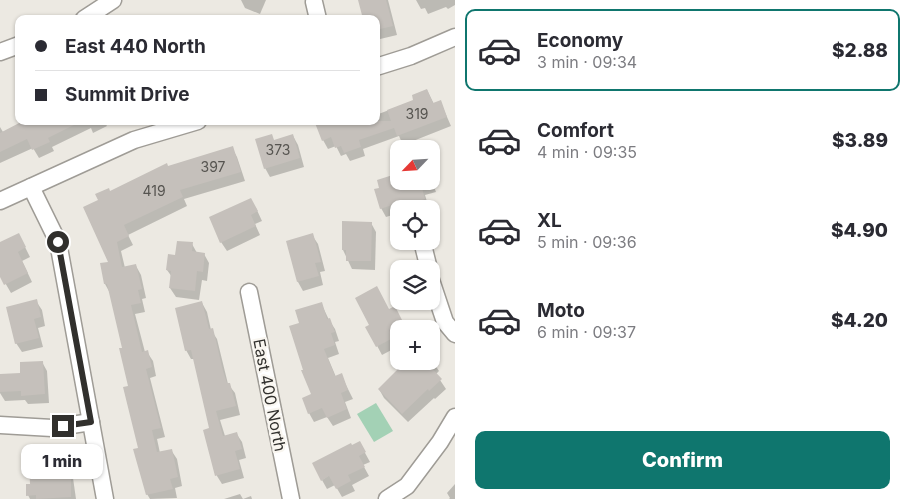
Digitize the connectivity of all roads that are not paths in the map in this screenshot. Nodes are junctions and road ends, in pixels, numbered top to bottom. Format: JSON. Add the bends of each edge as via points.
{"nodes":[{"id":1,"x":113,"y":0,"type":"edge"},
{"id":2,"x":314,"y":2,"type":"dead end"},
{"id":3,"x":90,"y":15,"type":"edge"},
{"id":4,"x":317,"y":15,"type":"edge"},
{"id":5,"x":455,"y":37,"type":"edge"},
{"id":6,"x":15,"y":46,"type":"edge"},
{"id":7,"x":0,"y":52,"type":"edge"},
{"id":8,"x":380,"y":66,"type":"edge"},
{"id":9,"x":185,"y":125,"type":"edge"},
{"id":10,"x":31,"y":187,"type":"junction"},
{"id":11,"x":0,"y":201,"type":"edge"},
{"id":12,"x":249,"y":292,"type":"dead end"},
{"id":13,"x":440,"y":307,"type":"edge"},
{"id":14,"x":455,"y":334,"type":"edge"},
{"id":15,"x":455,"y":417,"type":"edge"},
{"id":16,"x":91,"y":422,"type":"junction"},
{"id":17,"x":0,"y":426,"type":"edge"},
{"id":18,"x":105,"y":499,"type":"edge"},
{"id":19,"x":291,"y":499,"type":"edge"},
{"id":20,"x":387,"y":499,"type":"edge"}],
"edges":[{"from":1,"to":3,"type":"street"},
{"from":2,"to":4,"type":"street"},
{"from":5,"to":8,"type":"street"},
{"from":6,"to":7,"type":"street"},
{"from":9,"to":10,"type":"street","via":[[134,140]]},
{"from":10,"to":11,"type":"street"},
{"from":10,"to":16,"type":"street","via":[[58,242]]},
{"from":12,"to":19,"type":"street","name":"East 400 North"},
{"from":13,"to":14,"type":"street","via":[[445,322]]},
{"from":15,"to":20,"type":"street","via":[[407,486]]},
{"from":16,"to":17,"type":"street","via":[[52,428]]},
{"from":16,"to":18,"type":"street"}]}
